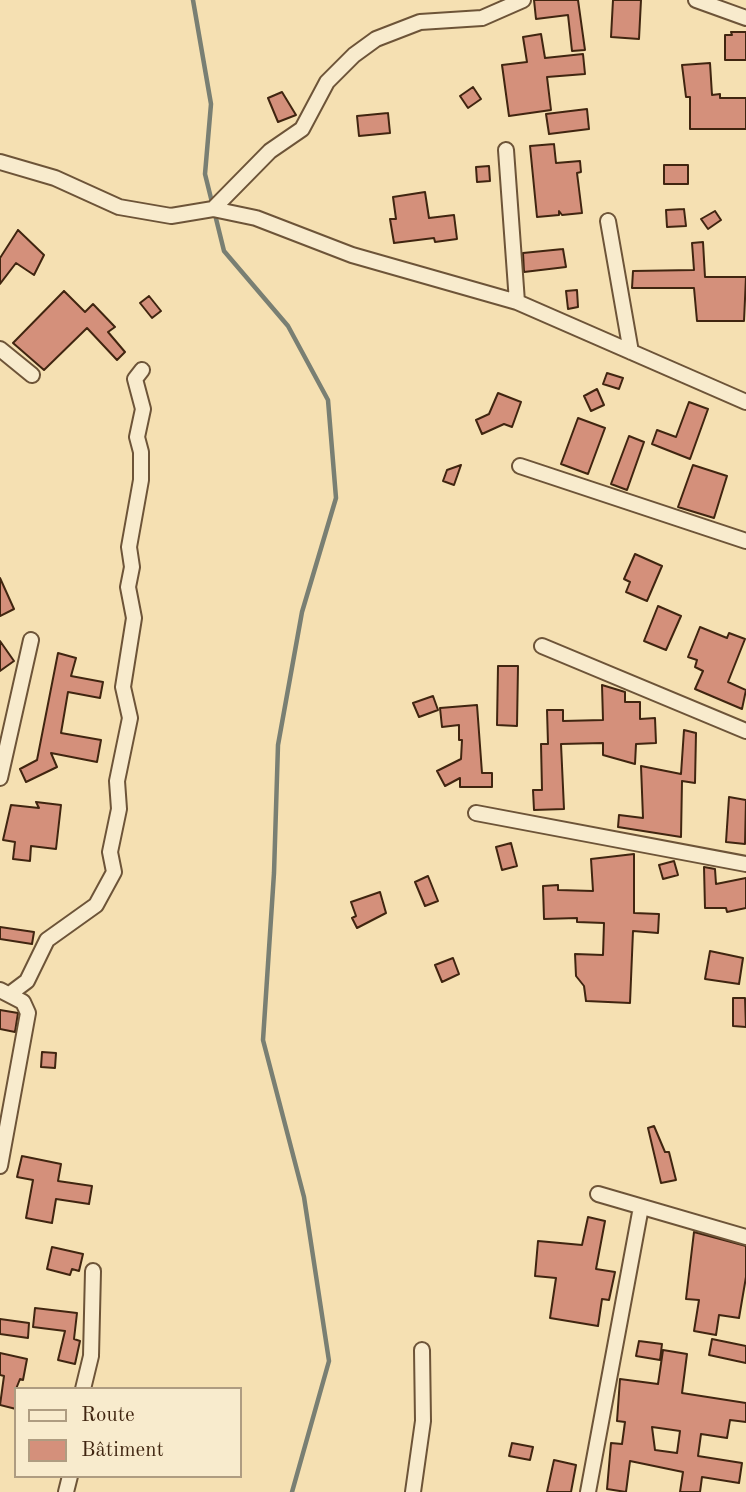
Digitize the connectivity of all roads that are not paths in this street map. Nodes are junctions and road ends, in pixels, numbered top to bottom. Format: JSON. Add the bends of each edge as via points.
{"nodes":[{"id":1,"x":523,"y":0,"type":"edge"},
{"id":2,"x":696,"y":0,"type":"edge"},
{"id":3,"x":746,"y":18,"type":"edge"},
{"id":4,"x":506,"y":150,"type":"dead end"},
{"id":5,"x":0,"y":162,"type":"edge"},
{"id":6,"x":213,"y":209,"type":"junction"},
{"id":7,"x":608,"y":221,"type":"dead end"},
{"id":8,"x":517,"y":302,"type":"junction"},
{"id":9,"x":0,"y":349,"type":"edge"},
{"id":10,"x":631,"y":352,"type":"junction"},
{"id":11,"x":142,"y":370,"type":"dead end"},
{"id":12,"x":32,"y":375,"type":"dead end"},
{"id":13,"x":746,"y":402,"type":"edge"},
{"id":14,"x":520,"y":466,"type":"dead end"},
{"id":15,"x":746,"y":541,"type":"edge"},
{"id":16,"x":31,"y":640,"type":"dead end"},
{"id":17,"x":542,"y":646,"type":"dead end"},
{"id":18,"x":746,"y":731,"type":"edge"},
{"id":19,"x":0,"y":778,"type":"edge"},
{"id":20,"x":476,"y":813,"type":"dead end"},
{"id":21,"x":746,"y":864,"type":"edge"},
{"id":22,"x":6,"y":992,"type":"edge"},
{"id":23,"x":0,"y":1166,"type":"edge"},
{"id":24,"x":598,"y":1194,"type":"dead end"},
{"id":25,"x":641,"y":1206,"type":"junction"},
{"id":26,"x":746,"y":1237,"type":"edge"},
{"id":27,"x":93,"y":1271,"type":"dead end"},
{"id":28,"x":422,"y":1350,"type":"dead end"},
{"id":29,"x":83,"y":1387,"type":"edge"},
{"id":30,"x":413,"y":1492,"type":"edge"},
{"id":31,"x":588,"y":1492,"type":"edge"}],
"edges":[{"from":1,"to":6,"type":"street","via":[[482,18],[420,22],[376,39],[327,82],[302,129],[270,151]]},
{"from":2,"to":3,"type":"street"},
{"from":4,"to":8,"type":"street"},
{"from":5,"to":6,"type":"street","via":[[55,178],[119,207],[171,216]]},
{"from":6,"to":8,"type":"street","via":[[256,218],[352,255]]},
{"from":7,"to":10,"type":"street"},
{"from":8,"to":10,"type":"street"},
{"from":9,"to":12,"type":"street"},
{"from":10,"to":13,"type":"street"},
{"from":11,"to":22,"type":"street","via":[[135,379],[143,409],[137,437],[141,480],[129,547],[128,587],[134,618],[123,687],[130,718],[117,781],[119,809],[110,852],[114,872],[96,905],[47,940],[27,981]]},
{"from":14,"to":15,"type":"street"},
{"from":16,"to":19,"type":"street"},
{"from":17,"to":18,"type":"street"},
{"from":20,"to":21,"type":"street"},
{"from":22,"to":23,"type":"street","via":[[23,1002],[28,1013]]},
{"from":24,"to":25,"type":"street"},
{"from":25,"to":26,"type":"street"},
{"from":25,"to":31,"type":"street"},
{"from":27,"to":29,"type":"street","via":[[91,1356]]},
{"from":28,"to":30,"type":"street","via":[[423,1421]]}]}
